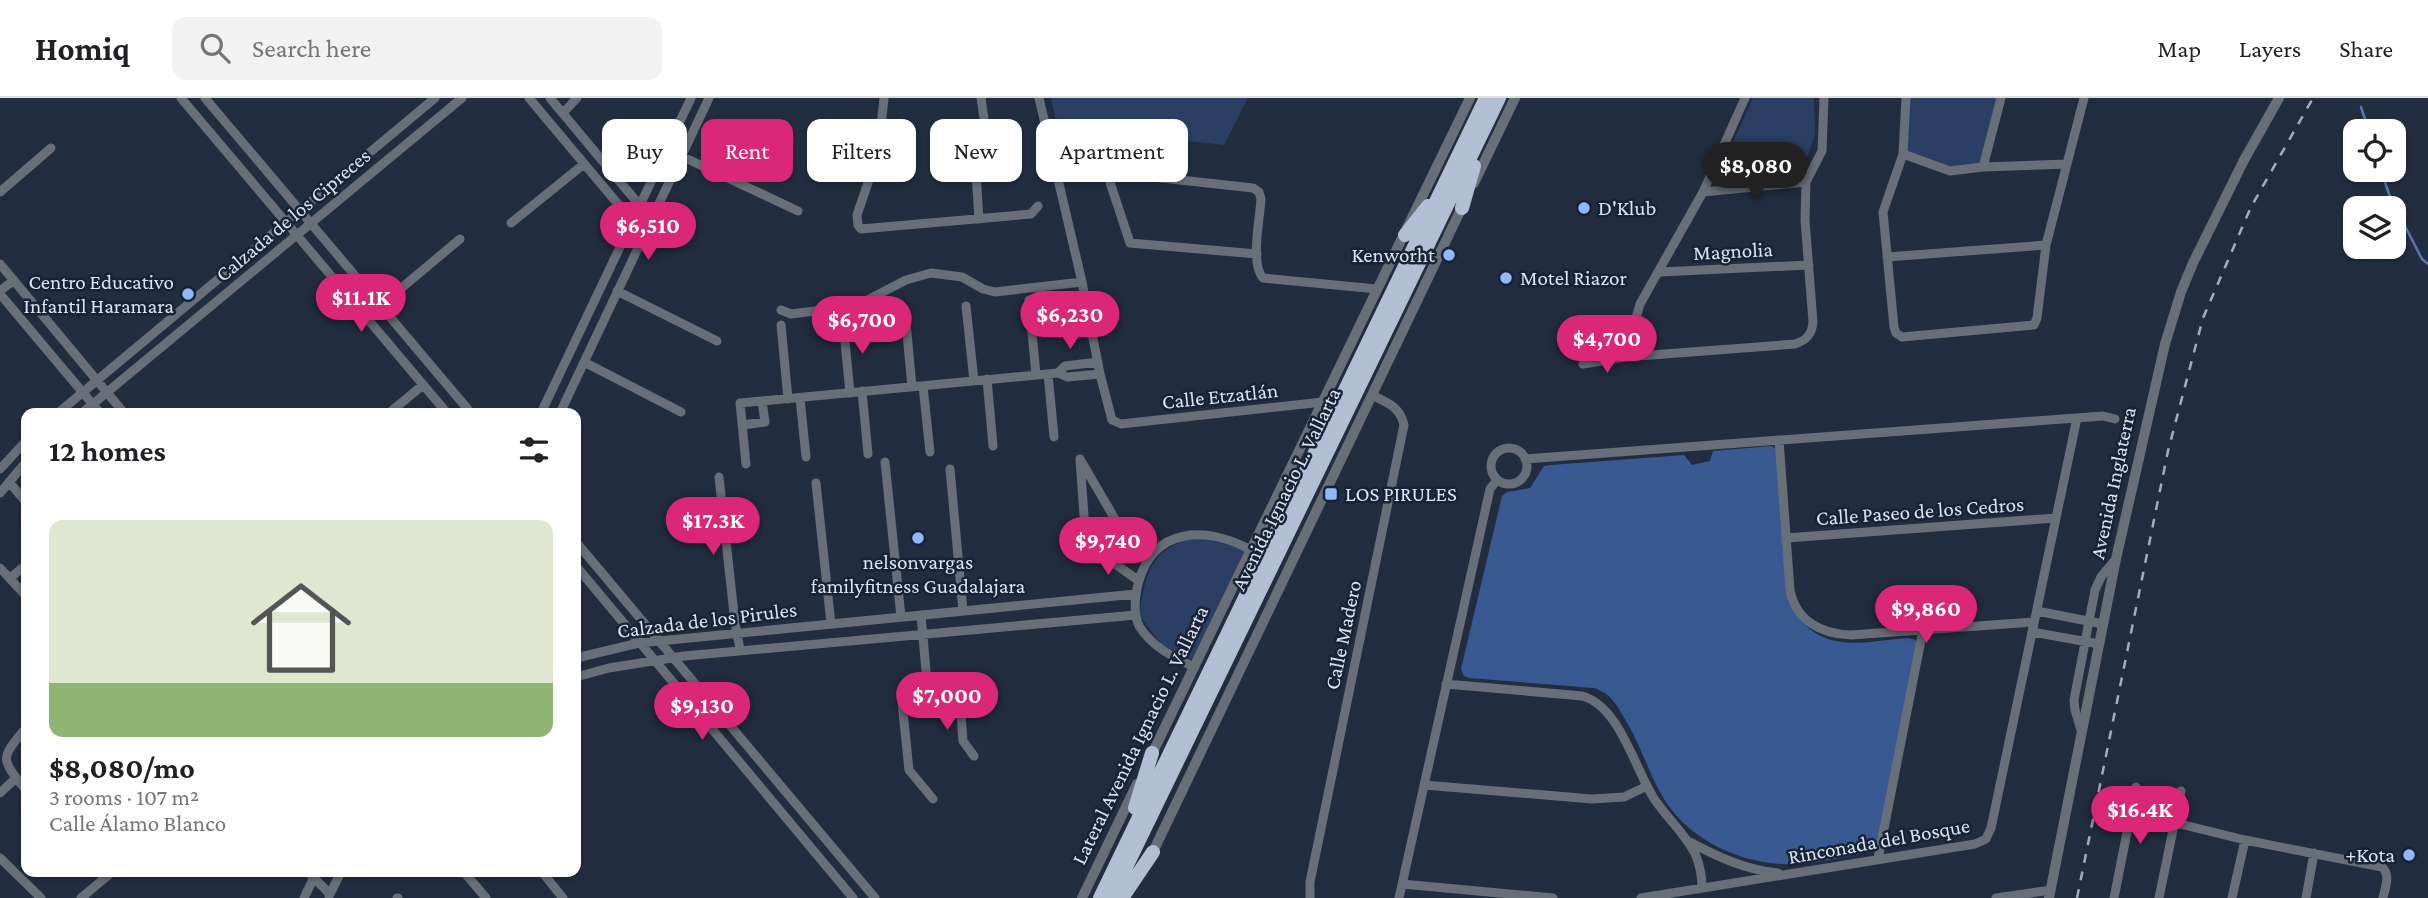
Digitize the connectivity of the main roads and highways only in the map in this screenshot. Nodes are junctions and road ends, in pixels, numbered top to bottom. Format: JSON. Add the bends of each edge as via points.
{"nodes":[{"id":1,"x":1486,"y":98,"type":"edge"},
{"id":2,"x":1499,"y":98,"type":"edge"},
{"id":3,"x":1483,"y":130,"type":"junction"},
{"id":4,"x":1446,"y":182,"type":"junction"},
{"id":5,"x":1462,"y":208,"type":"road end"},
{"id":6,"x":1405,"y":235,"type":"road end"},
{"id":7,"x":1152,"y":753,"type":"road end"},
{"id":8,"x":1153,"y":852,"type":"road end"},
{"id":9,"x":1122,"y":853,"type":"junction"},
{"id":10,"x":1100,"y":898,"type":"edge"},
{"id":11,"x":1111,"y":898,"type":"edge"},
{"id":12,"x":1122,"y":898,"type":"edge"}],
"edges":[{"from":1,"to":4,"type":"highway","name":"Avenida Ignacio L. Vallarta"},
{"from":2,"to":3,"type":"highway","name":"Avenida Ignacio L. Vallarta"},
{"from":3,"to":5,"type":"highway"},
{"from":3,"to":11,"type":"highway","name":"Avenida Ignacio L. Vallarta"},
{"from":4,"to":6,"type":"highway"},
{"from":4,"to":9,"type":"highway","name":"Avenida Ignacio L. Vallarta"},
{"from":7,"to":9,"type":"highway"},
{"from":8,"to":12,"type":"highway"},
{"from":9,"to":10,"type":"highway","name":"Avenida Ignacio L. Vallarta"}]}
